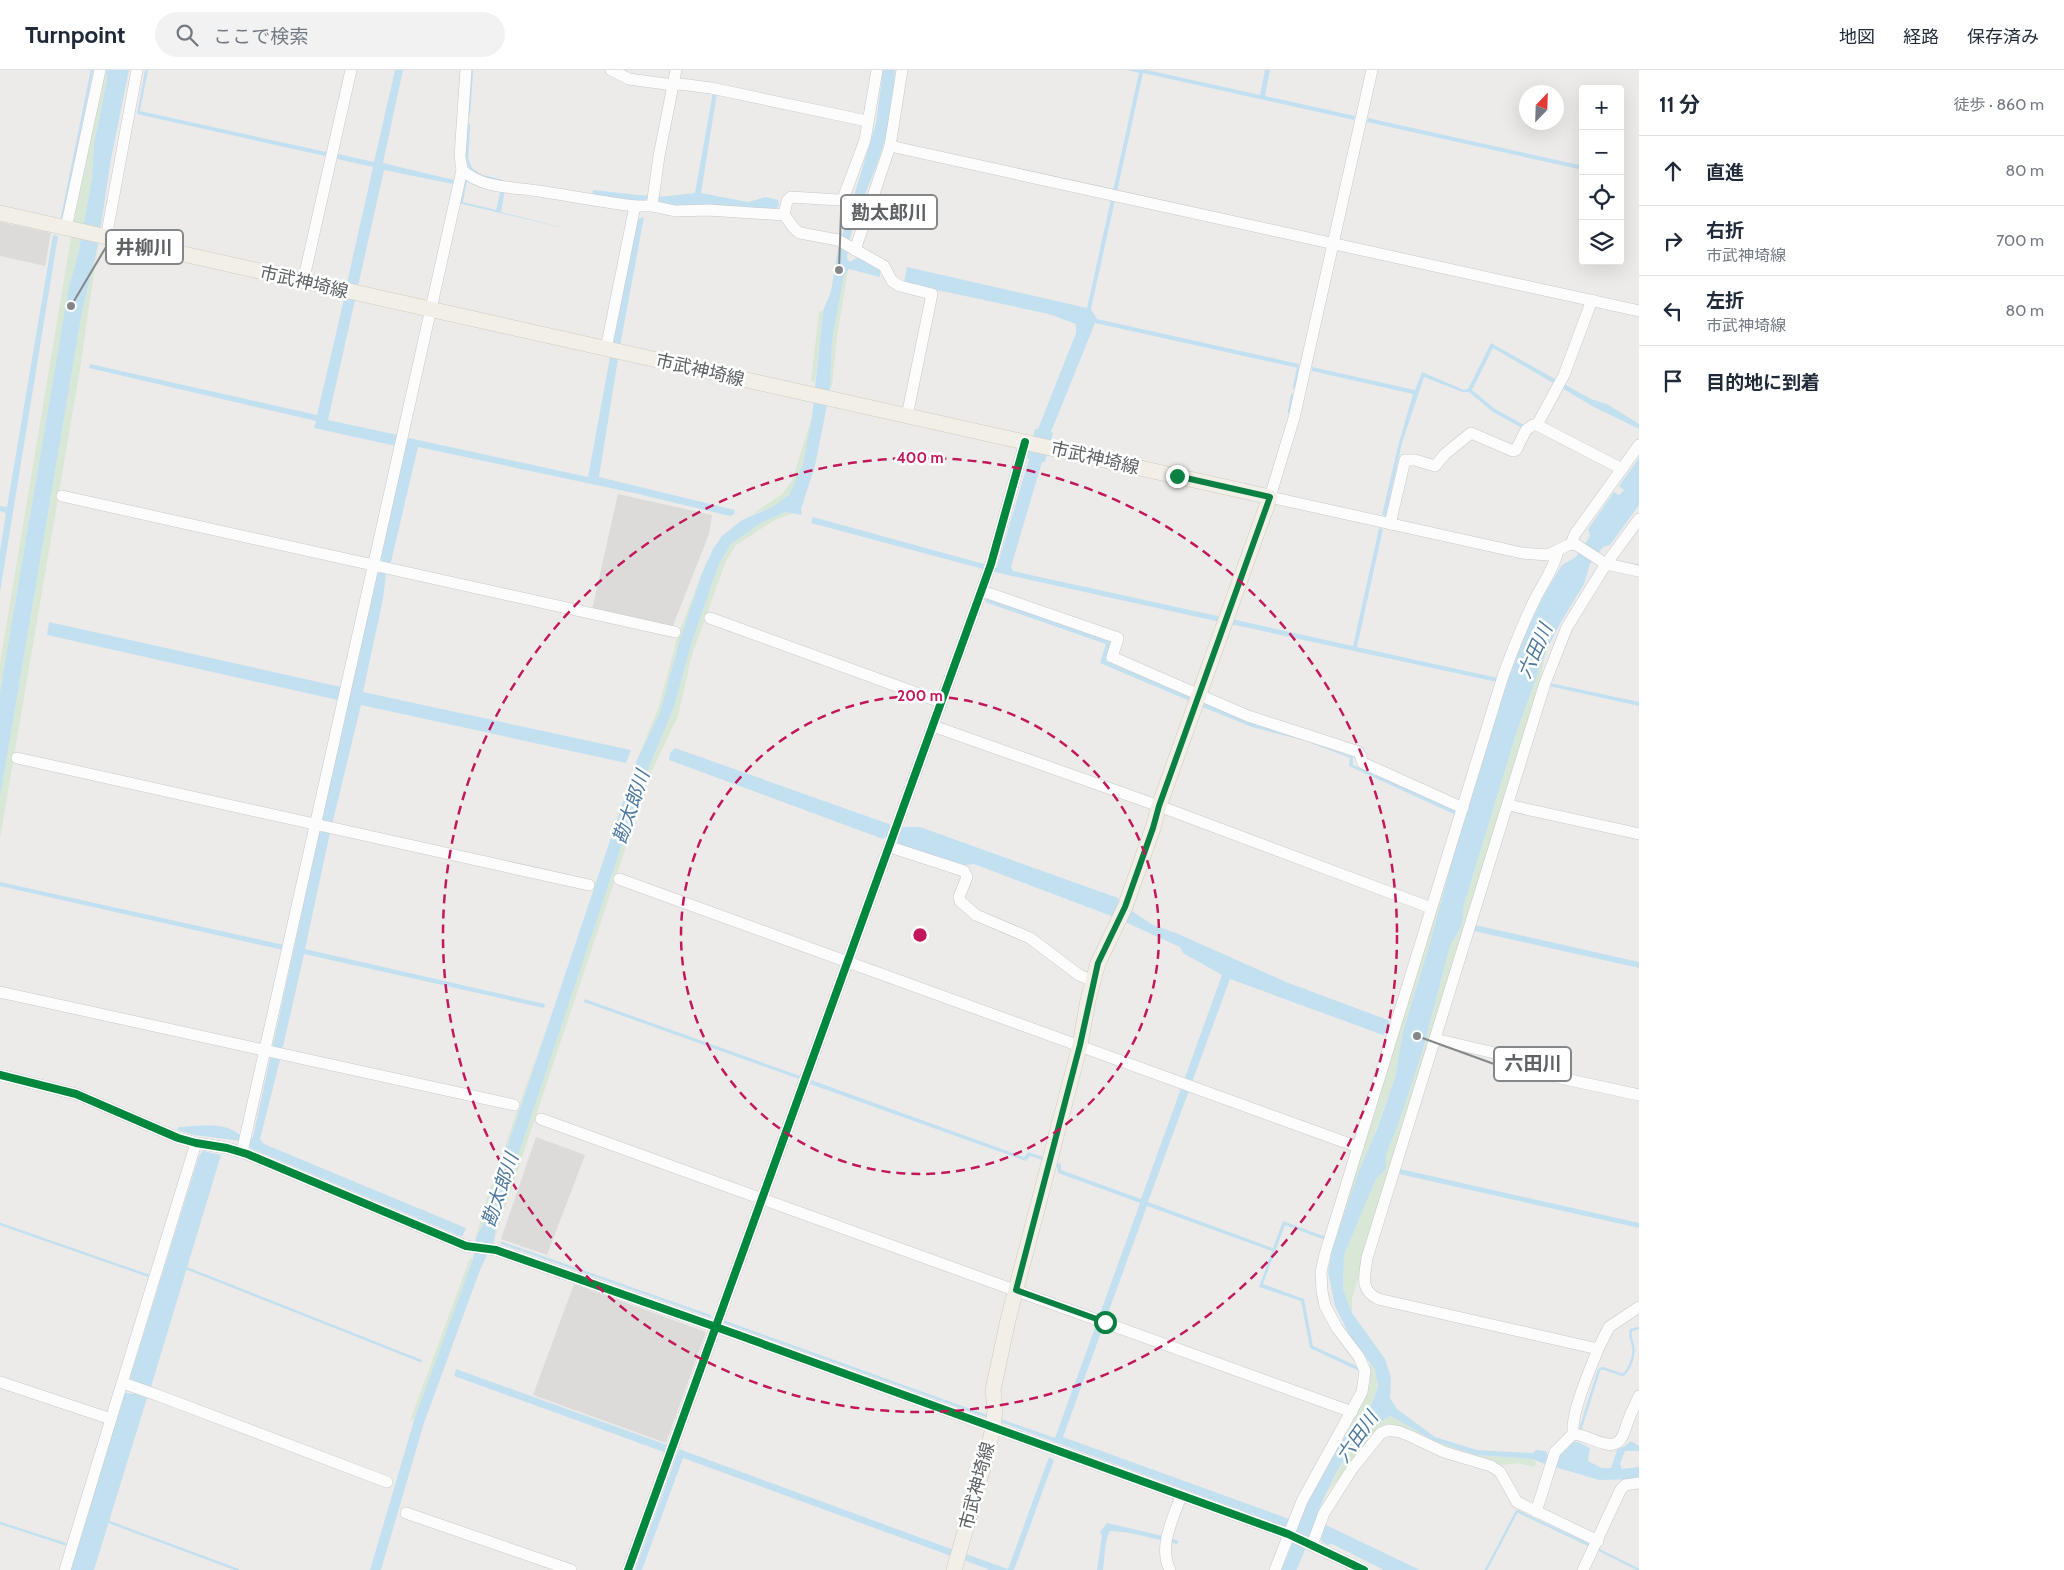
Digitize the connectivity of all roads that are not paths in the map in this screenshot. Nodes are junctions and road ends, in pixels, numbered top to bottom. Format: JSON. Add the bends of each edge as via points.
{"nodes":[{"id":1,"x":100,"y":70,"type":"edge"},
{"id":2,"x":137,"y":70,"type":"edge"},
{"id":3,"x":351,"y":70,"type":"edge"},
{"id":4,"x":466,"y":70,"type":"edge"},
{"id":5,"x":611,"y":70,"type":"edge"},
{"id":6,"x":676,"y":70,"type":"edge"},
{"id":7,"x":877,"y":70,"type":"edge"},
{"id":8,"x":902,"y":70,"type":"edge"},
{"id":9,"x":1372,"y":70,"type":"edge"},
{"id":10,"x":674,"y":85,"type":"junction"},
{"id":11,"x":867,"y":121,"type":"junction"},
{"id":12,"x":890,"y":146,"type":"junction"},
{"id":13,"x":462,"y":170,"type":"junction"},
{"id":14,"x":653,"y":200,"type":"junction"},
{"id":15,"x":635,"y":206,"type":"junction"},
{"id":16,"x":0,"y":213,"type":"edge"},
{"id":17,"x":784,"y":214,"type":"junction"},
{"id":18,"x":68,"y":229,"type":"junction"},
{"id":19,"x":105,"y":238,"type":"junction"},
{"id":20,"x":1334,"y":244,"type":"junction"},
{"id":21,"x":853,"y":249,"type":"junction"},
{"id":22,"x":303,"y":282,"type":"junction"},
{"id":23,"x":1592,"y":300,"type":"junction"},
{"id":24,"x":430,"y":310,"type":"junction"},
{"id":25,"x":1639,"y":311,"type":"edge"},
{"id":26,"x":606,"y":349,"type":"junction"},
{"id":27,"x":907,"y":416,"type":"junction"},
{"id":28,"x":1537,"y":425,"type":"junction"},
{"id":29,"x":1027,"y":443,"type":"junction"},
{"id":30,"x":1639,"y":445,"type":"edge"},
{"id":31,"x":1622,"y":470,"type":"junction"},
{"id":32,"x":62,"y":496,"type":"dead end"},
{"id":33,"x":1270,"y":497,"type":"junction"},
{"id":34,"x":1639,"y":519,"type":"edge"},
{"id":35,"x":1390,"y":524,"type":"junction"},
{"id":36,"x":1575,"y":545,"type":"junction"},
{"id":37,"x":1558,"y":552,"type":"junction"},
{"id":38,"x":1602,"y":562,"type":"junction"},
{"id":39,"x":376,"y":566,"type":"junction"},
{"id":40,"x":1639,"y":572,"type":"edge"},
{"id":41,"x":982,"y":591,"type":"junction"},
{"id":42,"x":710,"y":618,"type":"dead end"},
{"id":43,"x":675,"y":632,"type":"dead end"},
{"id":44,"x":1199,"y":695,"type":"junction"},
{"id":45,"x":941,"y":702,"type":"junction"},
{"id":46,"x":933,"y":726,"type":"junction"},
{"id":47,"x":17,"y":758,"type":"dead end"},
{"id":48,"x":1508,"y":805,"type":"junction"},
{"id":49,"x":1159,"y":806,"type":"junction"},
{"id":50,"x":1463,"y":808,"type":"junction"},
{"id":51,"x":317,"y":825,"type":"junction"},
{"id":52,"x":1639,"y":834,"type":"edge"},
{"id":53,"x":893,"y":838,"type":"junction"},
{"id":54,"x":619,"y":879,"type":"dead end"},
{"id":55,"x":589,"y":885,"type":"dead end"},
{"id":56,"x":1431,"y":908,"type":"junction"},
{"id":57,"x":847,"y":961,"type":"junction"},
{"id":58,"x":1093,"y":981,"type":"junction"},
{"id":59,"x":0,"y":992,"type":"edge"},
{"id":60,"x":1435,"y":1039,"type":"junction"},
{"id":61,"x":1080,"y":1045,"type":"junction"},
{"id":62,"x":267,"y":1050,"type":"junction"},
{"id":63,"x":0,"y":1075,"type":"edge"},
{"id":64,"x":1639,"y":1095,"type":"edge"},
{"id":65,"x":514,"y":1105,"type":"dead end"},
{"id":66,"x":541,"y":1119,"type":"dead end"},
{"id":67,"x":196,"y":1143,"type":"junction"},
{"id":68,"x":244,"y":1144,"type":"junction"},
{"id":69,"x":1358,"y":1146,"type":"junction"},
{"id":70,"x":761,"y":1199,"type":"junction"},
{"id":71,"x":1016,"y":1290,"type":"junction"},
{"id":72,"x":1639,"y":1307,"type":"edge"},
{"id":73,"x":716,"y":1327,"type":"junction"},
{"id":74,"x":1598,"y":1349,"type":"junction"},
{"id":75,"x":0,"y":1382,"type":"edge"},
{"id":76,"x":122,"y":1383,"type":"junction"},
{"id":77,"x":1639,"y":1396,"type":"edge"},
{"id":78,"x":1352,"y":1412,"type":"junction"},
{"id":79,"x":111,"y":1419,"type":"junction"},
{"id":80,"x":993,"y":1428,"type":"junction"},
{"id":81,"x":1573,"y":1434,"type":"junction"},
{"id":82,"x":387,"y":1482,"type":"dead end"},
{"id":83,"x":1639,"y":1483,"type":"edge"},
{"id":84,"x":1182,"y":1496,"type":"junction"},
{"id":85,"x":1536,"y":1512,"type":"junction"},
{"id":86,"x":406,"y":1513,"type":"dead end"},
{"id":87,"x":1288,"y":1534,"type":"junction"},
{"id":88,"x":1598,"y":1541,"type":"junction"},
{"id":89,"x":1312,"y":1544,"type":"junction"},
{"id":90,"x":65,"y":1570,"type":"edge"},
{"id":91,"x":570,"y":1570,"type":"edge"},
{"id":92,"x":628,"y":1570,"type":"edge"},
{"id":93,"x":954,"y":1570,"type":"edge"},
{"id":94,"x":1170,"y":1570,"type":"edge"},
{"id":95,"x":1275,"y":1570,"type":"edge"},
{"id":96,"x":1364,"y":1570,"type":"edge"},
{"id":97,"x":1583,"y":1570,"type":"edge"}],
"edges":[{"from":1,"to":18,"type":"street"},
{"from":2,"to":19,"type":"street"},
{"from":3,"to":22,"type":"street"},
{"from":4,"to":13,"type":"street","via":[[460,156]]},
{"from":5,"to":10,"type":"street","via":[[629,79]]},
{"from":6,"to":10,"type":"street"},
{"from":7,"to":11,"type":"street"},
{"from":8,"to":12,"type":"street"},
{"from":9,"to":20,"type":"street"},
{"from":10,"to":11,"type":"street","via":[[711,88]]},
{"from":10,"to":14,"type":"street"},
{"from":11,"to":17,"type":"street","via":[[865,140],[844,198],[791,197]]},
{"from":12,"to":20,"type":"street"},
{"from":12,"to":21,"type":"street"},
{"from":13,"to":15,"type":"street","via":[[490,185]]},
{"from":13,"to":24,"type":"street"},
{"from":14,"to":15,"type":"street"},
{"from":14,"to":17,"type":"street","via":[[674,212],[708,210]]},
{"from":15,"to":26,"type":"street"},
{"from":16,"to":18,"type":"main road","name":"市武神埼線"},
{"from":17,"to":21,"type":"street","via":[[794,230],[838,240]]},
{"from":18,"to":19,"type":"main road","name":"市武神埼線"},
{"from":19,"to":22,"type":"main road","name":"市武神埼線"},
{"from":20,"to":23,"type":"street"},
{"from":20,"to":33,"type":"street","via":[[1294,418]]},
{"from":21,"to":27,"type":"street","via":[[884,266],[892,281],[900,286],[932,294]]},
{"from":22,"to":24,"type":"main road","name":"市武神埼線"},
{"from":23,"to":25,"type":"street"},
{"from":23,"to":28,"type":"street","via":[[1559,384]]},
{"from":24,"to":26,"type":"main road","name":"市武神埼線"},
{"from":24,"to":39,"type":"street"},
{"from":26,"to":27,"type":"main road","name":"市武神埼線"},
{"from":27,"to":29,"type":"main road","name":"市武神埼線"},
{"from":28,"to":31,"type":"street"},
{"from":28,"to":35,"type":"street","via":[[1526,430],[1516,450],[1471,433],[1435,466],[1405,460]]},
{"from":29,"to":33,"type":"main road","name":"市武神埼線"},
{"from":29,"to":41,"type":"street"},
{"from":30,"to":31,"type":"street"},
{"from":31,"to":36,"type":"street","via":[[1575,534]]},
{"from":32,"to":39,"type":"street"},
{"from":33,"to":35,"type":"street"},
{"from":33,"to":44,"type":"main road","name":"市武神埼線"},
{"from":34,"to":38,"type":"street"},
{"from":35,"to":37,"type":"street","via":[[1522,553],[1548,555]]},
{"from":36,"to":37,"type":"street"},
{"from":36,"to":38,"type":"street"},
{"from":37,"to":50,"type":"street","via":[[1517,638]]},
{"from":38,"to":40,"type":"street"},
{"from":38,"to":48,"type":"street","via":[[1567,627],[1544,683]]},
{"from":39,"to":43,"type":"street"},
{"from":39,"to":51,"type":"street"},
{"from":41,"to":44,"type":"street","via":[[1118,638],[1112,656]]},
{"from":41,"to":45,"type":"street"},
{"from":42,"to":45,"type":"street"},
{"from":44,"to":49,"type":"main road","name":"市武神埼線"},
{"from":44,"to":50,"type":"street","via":[[1248,716],[1359,752],[1363,763]]},
{"from":45,"to":46,"type":"street"},
{"from":46,"to":49,"type":"street"},
{"from":46,"to":53,"type":"street"},
{"from":47,"to":51,"type":"street"},
{"from":48,"to":52,"type":"street"},
{"from":48,"to":60,"type":"street"},
{"from":49,"to":56,"type":"street"},
{"from":49,"to":58,"type":"main road","name":"市武神埼線","via":[[1122,913],[1101,955]]},
{"from":50,"to":56,"type":"street"},
{"from":51,"to":55,"type":"street"},
{"from":51,"to":62,"type":"street"},
{"from":53,"to":57,"type":"street"},
{"from":53,"to":58,"type":"street","via":[[964,871],[967,877],[960,901],[976,915],[1030,938],[1079,975]]},
{"from":54,"to":57,"type":"street"},
{"from":56,"to":69,"type":"street"},
{"from":57,"to":61,"type":"street"},
{"from":57,"to":70,"type":"street"},
{"from":58,"to":61,"type":"main road","name":"市武神埼線"},
{"from":59,"to":62,"type":"street"},
{"from":60,"to":64,"type":"street","via":[[1537,1063],[1556,1077]]},
{"from":60,"to":74,"type":"street","via":[[1367,1258],[1365,1288],[1378,1299]]},
{"from":61,"to":69,"type":"street"},
{"from":61,"to":71,"type":"main road","name":"市武神埼線"},
{"from":62,"to":65,"type":"street"},
{"from":62,"to":68,"type":"street"},
{"from":63,"to":67,"type":"street","via":[[76,1094]]},
{"from":66,"to":70,"type":"street"},
{"from":67,"to":68,"type":"street","via":[[227,1148]]},
{"from":67,"to":76,"type":"street"},
{"from":68,"to":73,"type":"street","via":[[469,1247],[496,1250]]},
{"from":69,"to":78,"type":"street","via":[[1321,1272],[1325,1306],[1365,1371],[1362,1392]]},
{"from":70,"to":71,"type":"street"},
{"from":70,"to":73,"type":"street"},
{"from":71,"to":78,"type":"street"},
{"from":71,"to":80,"type":"main road","name":"市武神埼線","via":[[994,1379]]},
{"from":72,"to":74,"type":"street","via":[[1609,1327]]},
{"from":73,"to":80,"type":"street"},
{"from":73,"to":92,"type":"street"},
{"from":74,"to":81,"type":"street","via":[[1572,1427]]},
{"from":75,"to":79,"type":"street"},
{"from":76,"to":79,"type":"street"},
{"from":76,"to":82,"type":"street"},
{"from":77,"to":81,"type":"street","via":[[1619,1442],[1606,1444]]},
{"from":78,"to":87,"type":"street","via":[[1302,1501]]},
{"from":79,"to":90,"type":"street"},
{"from":80,"to":84,"type":"street"},
{"from":80,"to":93,"type":"main road","name":"市武神埼線"},
{"from":81,"to":85,"type":"street","via":[[1555,1452]]},
{"from":83,"to":88,"type":"street","via":[[1625,1484],[1621,1489]]},
{"from":84,"to":87,"type":"street"},
{"from":84,"to":94,"type":"street","via":[[1166,1540],[1166,1562]]},
{"from":85,"to":88,"type":"street"},
{"from":85,"to":89,"type":"street","via":[[1517,1502],[1500,1472],[1491,1466],[1389,1430],[1381,1432],[1352,1470],[1324,1513]]},
{"from":86,"to":91,"type":"street"},
{"from":87,"to":89,"type":"street"},
{"from":87,"to":95,"type":"street"},
{"from":88,"to":97,"type":"street"},
{"from":89,"to":96,"type":"street"}]}
